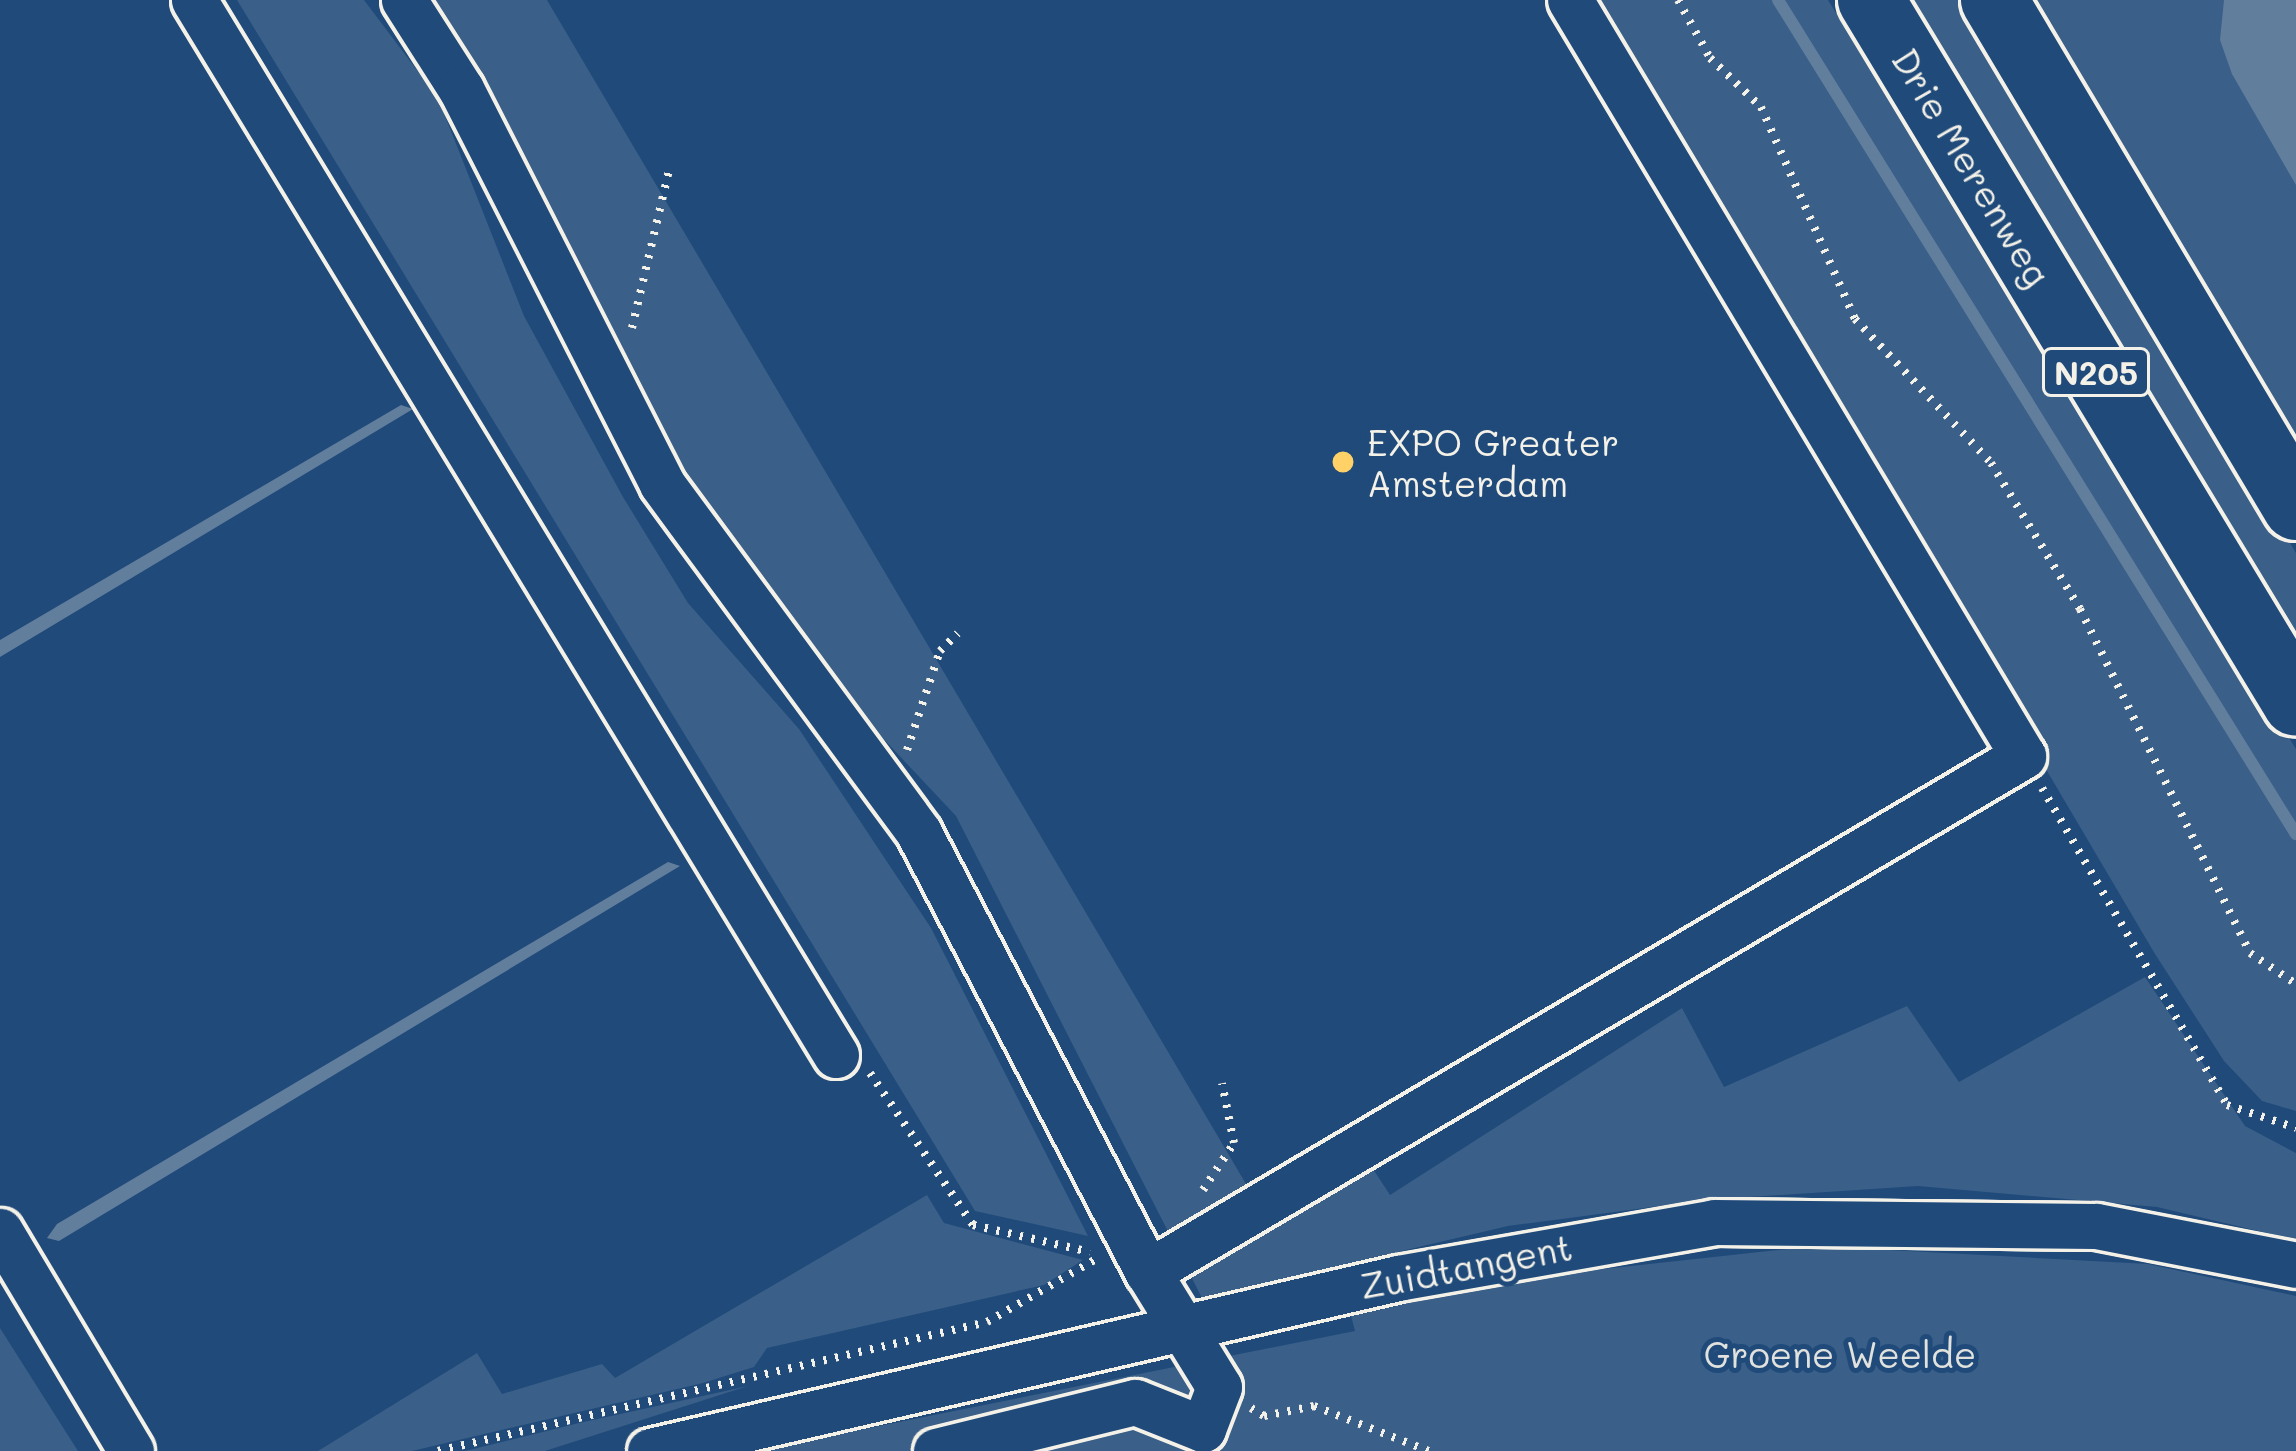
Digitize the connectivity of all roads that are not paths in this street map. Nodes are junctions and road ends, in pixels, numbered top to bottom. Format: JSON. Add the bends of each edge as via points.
{"nodes":[{"id":1,"x":194,"y":0,"type":"edge"},
{"id":2,"x":404,"y":0,"type":"edge"},
{"id":3,"x":1570,"y":0,"type":"edge"},
{"id":4,"x":1871,"y":0,"type":"edge"},
{"id":5,"x":1994,"y":0,"type":"edge"},
{"id":6,"x":2296,"y":507,"type":"edge"},
{"id":7,"x":2296,"y":703,"type":"edge"},
{"id":8,"x":836,"y":1055,"type":"dead end"},
{"id":9,"x":0,"y":1231,"type":"edge"},
{"id":10,"x":1140,"y":1256,"type":"junction"},
{"id":11,"x":2296,"y":1264,"type":"edge"},
{"id":12,"x":1182,"y":1328,"type":"junction"},
{"id":13,"x":131,"y":1451,"type":"edge"},
{"id":14,"x":650,"y":1451,"type":"edge"},
{"id":15,"x":936,"y":1451,"type":"edge"}],
"edges":[{"from":1,"to":8,"type":"street"},
{"from":2,"to":10,"type":"street","via":[[461,89],[662,484],[919,833]]},
{"from":3,"to":10,"type":"street","via":[[2023,756]]},
{"from":4,"to":7,"type":"highway","name":"Drie Merenweg","number":"N205"},
{"from":5,"to":6,"type":"highway","number":"N205"},
{"from":9,"to":13,"type":"street"},
{"from":10,"to":12,"type":"street"},
{"from":11,"to":12,"type":"street","name":"Zuidtangent","via":[[2096,1226],[1714,1222],[1532,1250]]},
{"from":12,"to":14,"type":"street","name":"Zuidtangent"},
{"from":12,"to":15,"type":"street","via":[[1219,1387],[1202,1429],[1135,1402]]}]}
